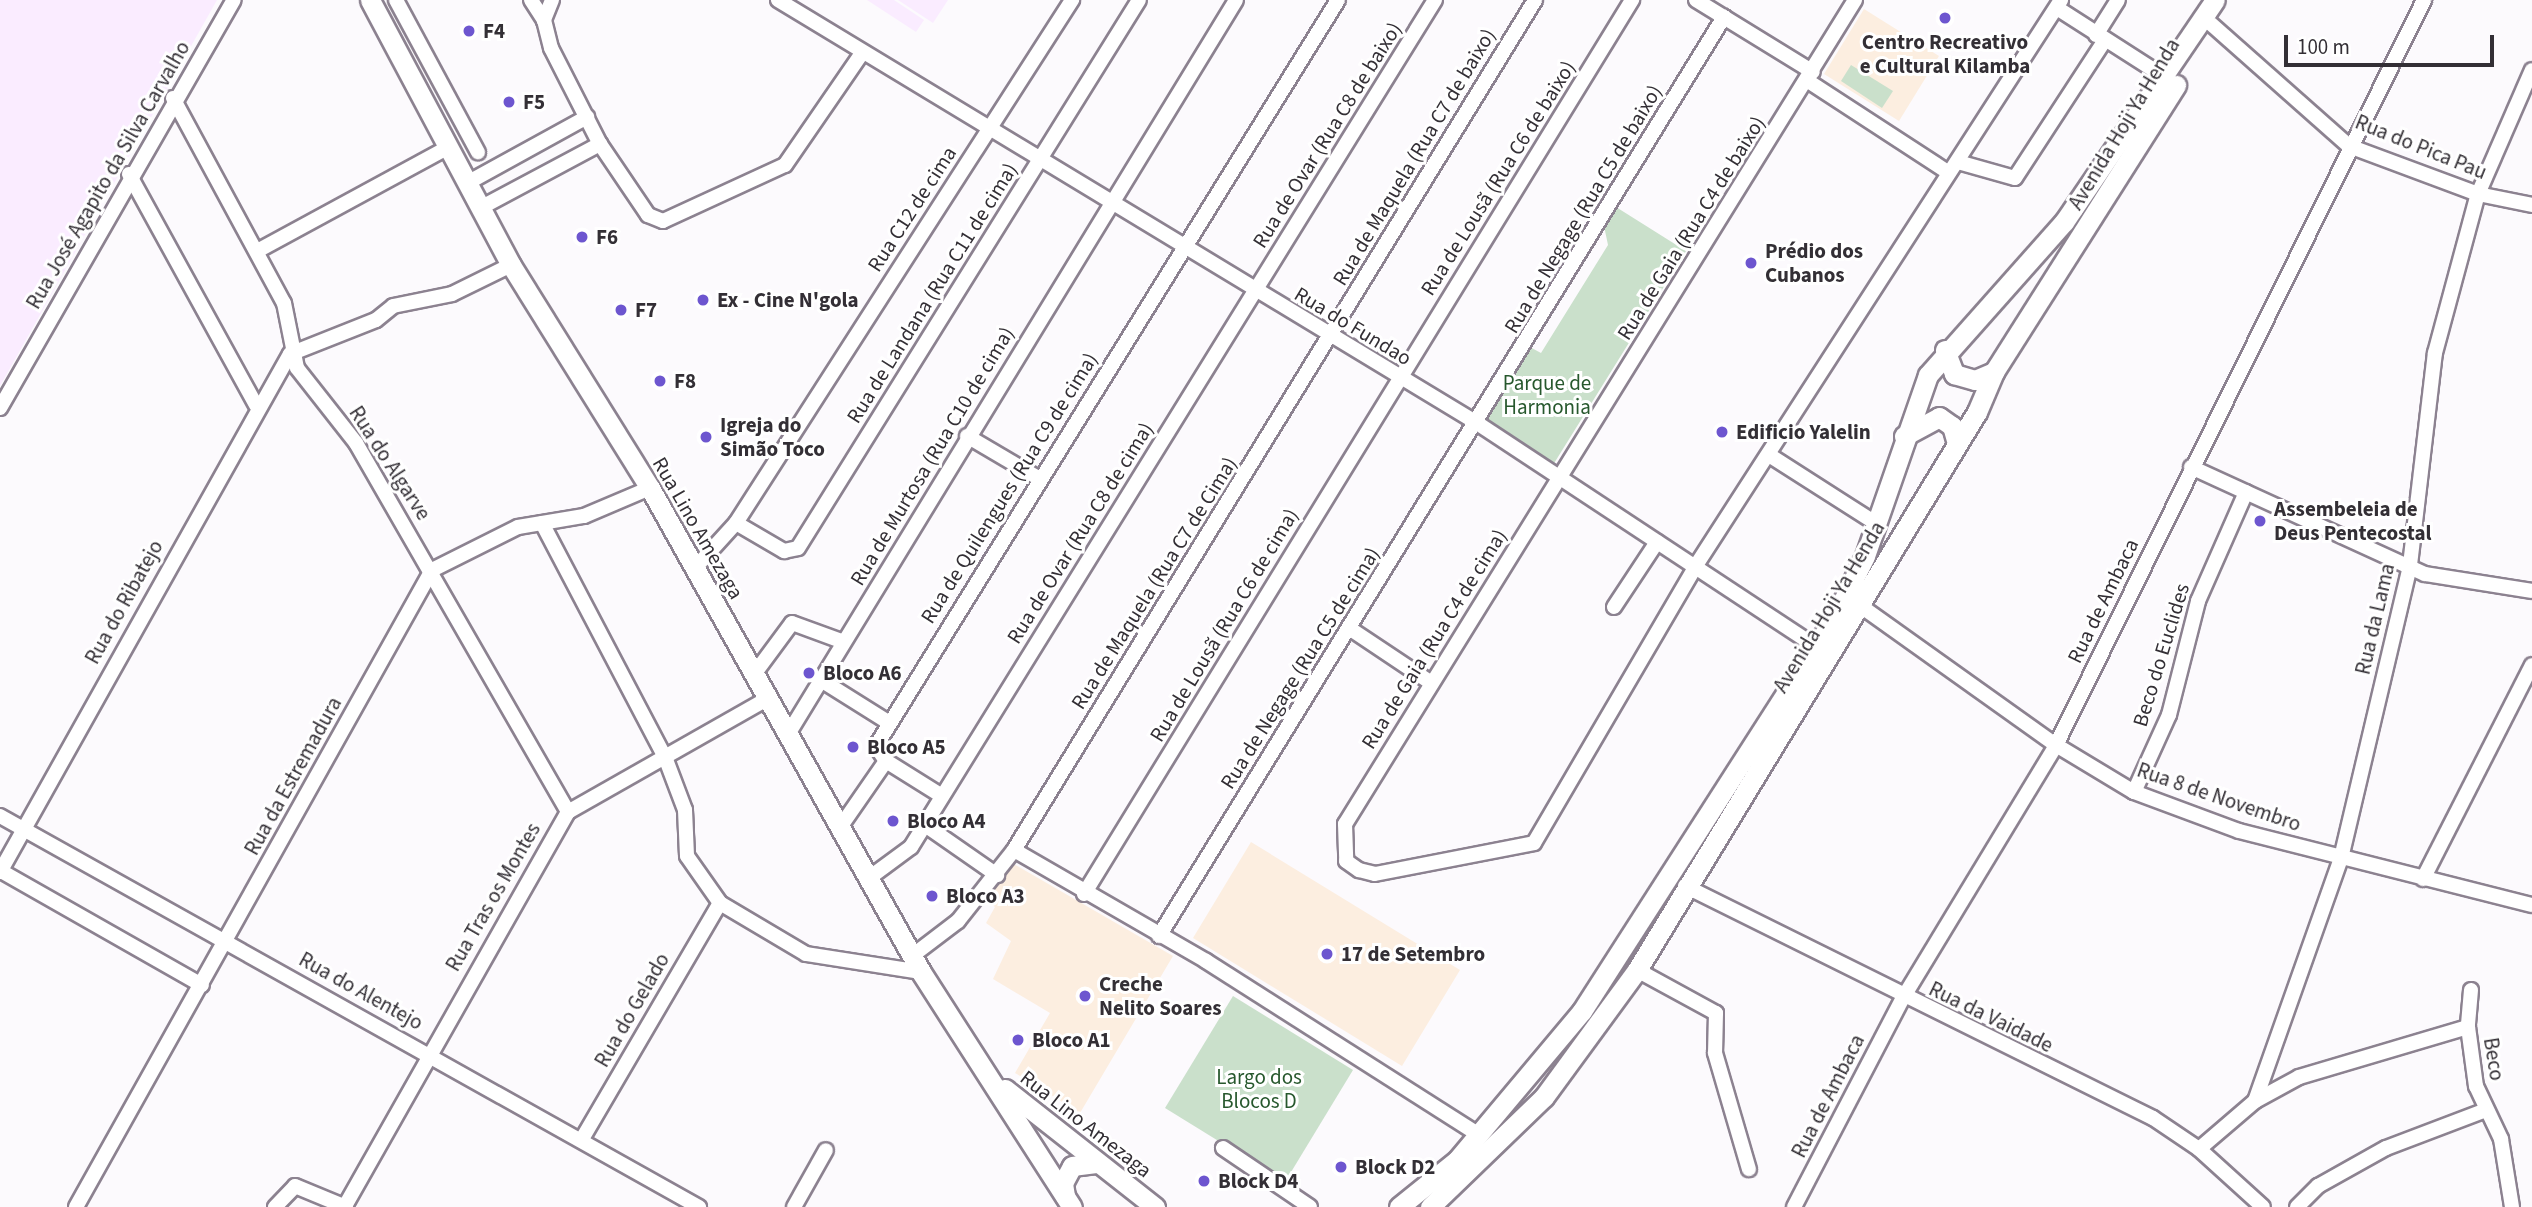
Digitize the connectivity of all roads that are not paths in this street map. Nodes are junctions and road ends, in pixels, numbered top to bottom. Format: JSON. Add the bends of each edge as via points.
{"nodes":[{"id":1,"x":234,"y":0,"type":"edge"},
{"id":2,"x":370,"y":0,"type":"edge"},
{"id":3,"x":396,"y":0,"type":"edge"},
{"id":4,"x":531,"y":0,"type":"edge"},
{"id":5,"x":552,"y":0,"type":"edge"},
{"id":6,"x":778,"y":0,"type":"edge"},
{"id":7,"x":1072,"y":0,"type":"edge"},
{"id":8,"x":1139,"y":0,"type":"edge"},
{"id":9,"x":1236,"y":0,"type":"edge"},
{"id":10,"x":1338,"y":0,"type":"edge"},
{"id":11,"x":1435,"y":0,"type":"edge"},
{"id":12,"x":1535,"y":0,"type":"edge"},
{"id":13,"x":1632,"y":0,"type":"edge"},
{"id":14,"x":1696,"y":0,"type":"edge"},
{"id":15,"x":1855,"y":0,"type":"edge"},
{"id":16,"x":2118,"y":0,"type":"edge"},
{"id":17,"x":2215,"y":0,"type":"edge"},
{"id":18,"x":2226,"y":0,"type":"edge"},
{"id":19,"x":2424,"y":0,"type":"edge"},
{"id":20,"x":2059,"y":4,"type":"edge"},
{"id":21,"x":1724,"y":17,"type":"junction"},
{"id":22,"x":544,"y":20,"type":"junction"},
{"id":23,"x":2211,"y":24,"type":"junction"},
{"id":24,"x":2100,"y":38,"type":"junction"},
{"id":25,"x":862,"y":52,"type":"junction"},
{"id":26,"x":2532,"y":70,"type":"edge"},
{"id":27,"x":1811,"y":76,"type":"junction"},
{"id":28,"x":2166,"y":78,"type":"junction"},
{"id":29,"x":173,"y":98,"type":"junction"},
{"id":30,"x":587,"y":117,"type":"junction"},
{"id":31,"x":988,"y":130,"type":"junction"},
{"id":32,"x":600,"y":144,"type":"junction"},
{"id":33,"x":2349,"y":146,"type":"junction"},
{"id":34,"x":449,"y":147,"type":"junction"},
{"id":35,"x":478,"y":152,"type":"dead end"},
{"id":36,"x":1038,"y":161,"type":"junction"},
{"id":37,"x":1953,"y":168,"type":"junction"},
{"id":38,"x":129,"y":174,"type":"junction"},
{"id":39,"x":469,"y":182,"type":"junction"},
{"id":40,"x":2479,"y":194,"type":"junction"},
{"id":41,"x":1112,"y":204,"type":"junction"},
{"id":42,"x":2532,"y":205,"type":"edge"},
{"id":43,"x":482,"y":207,"type":"junction"},
{"id":44,"x":1181,"y":248,"type":"junction"},
{"id":45,"x":259,"y":250,"type":"junction"},
{"id":46,"x":511,"y":265,"type":"junction"},
{"id":47,"x":1254,"y":292,"type":"junction"},
{"id":48,"x":1329,"y":337,"type":"junction"},
{"id":49,"x":1945,"y":350,"type":"junction"},
{"id":50,"x":290,"y":354,"type":"junction"},
{"id":51,"x":1994,"y":372,"type":"junction"},
{"id":52,"x":1399,"y":378,"type":"junction"},
{"id":53,"x":256,"y":405,"type":"junction"},
{"id":54,"x":0,"y":408,"type":"edge"},
{"id":55,"x":1477,"y":423,"type":"junction"},
{"id":56,"x":967,"y":436,"type":"junction"},
{"id":57,"x":1903,"y":436,"type":"junction"},
{"id":58,"x":1956,"y":443,"type":"junction"},
{"id":59,"x":1769,"y":455,"type":"junction"},
{"id":60,"x":2191,"y":467,"type":"junction"},
{"id":61,"x":1560,"y":477,"type":"junction"},
{"id":62,"x":1040,"y":479,"type":"junction"},
{"id":63,"x":650,"y":488,"type":"junction"},
{"id":64,"x":2246,"y":492,"type":"junction"},
{"id":65,"x":542,"y":523,"type":"junction"},
{"id":66,"x":736,"y":523,"type":"junction"},
{"id":67,"x":1877,"y":524,"type":"junction"},
{"id":68,"x":1657,"y":542,"type":"junction"},
{"id":69,"x":2410,"y":565,"type":"junction"},
{"id":70,"x":1695,"y":567,"type":"junction"},
{"id":71,"x":695,"y":568,"type":"junction"},
{"id":72,"x":432,"y":570,"type":"junction"},
{"id":73,"x":2532,"y":591,"type":"edge"},
{"id":74,"x":1858,"y":604,"type":"junction"},
{"id":75,"x":1614,"y":607,"type":"dead end"},
{"id":76,"x":1349,"y":628,"type":"junction"},
{"id":77,"x":844,"y":642,"type":"junction"},
{"id":78,"x":1815,"y":646,"type":"junction"},
{"id":79,"x":2532,"y":666,"type":"edge"},
{"id":80,"x":755,"y":673,"type":"junction"},
{"id":81,"x":821,"y":680,"type":"junction"},
{"id":82,"x":1430,"y":682,"type":"junction"},
{"id":83,"x":769,"y":698,"type":"junction"},
{"id":84,"x":888,"y":722,"type":"junction"},
{"id":85,"x":790,"y":731,"type":"junction"},
{"id":86,"x":2056,"y":745,"type":"junction"},
{"id":87,"x":881,"y":756,"type":"junction"},
{"id":88,"x":665,"y":757,"type":"junction"},
{"id":89,"x":935,"y":792,"type":"junction"},
{"id":90,"x":2134,"y":792,"type":"junction"},
{"id":91,"x":568,"y":812,"type":"junction"},
{"id":92,"x":0,"y":816,"type":"edge"},
{"id":93,"x":925,"y":825,"type":"junction"},
{"id":94,"x":841,"y":826,"type":"junction"},
{"id":95,"x":23,"y":829,"type":"junction"},
{"id":96,"x":1014,"y":850,"type":"junction"},
{"id":97,"x":2340,"y":858,"type":"junction"},
{"id":98,"x":0,"y":871,"type":"edge"},
{"id":99,"x":997,"y":875,"type":"junction"},
{"id":100,"x":870,"y":878,"type":"junction"},
{"id":101,"x":2423,"y":879,"type":"junction"},
{"id":102,"x":1685,"y":886,"type":"junction"},
{"id":103,"x":1084,"y":894,"type":"junction"},
{"id":104,"x":720,"y":903,"type":"junction"},
{"id":105,"x":2532,"y":905,"type":"edge"},
{"id":106,"x":1159,"y":936,"type":"junction"},
{"id":107,"x":225,"y":941,"type":"junction"},
{"id":108,"x":916,"y":964,"type":"junction"},
{"id":109,"x":1637,"y":970,"type":"junction"},
{"id":110,"x":202,"y":985,"type":"junction"},
{"id":111,"x":2471,"y":990,"type":"dead end"},
{"id":112,"x":1903,"y":998,"type":"junction"},
{"id":113,"x":2468,"y":1027,"type":"junction"},
{"id":114,"x":427,"y":1051,"type":"junction"},
{"id":115,"x":990,"y":1077,"type":"junction"},
{"id":116,"x":2255,"y":1101,"type":"junction"},
{"id":117,"x":2486,"y":1110,"type":"junction"},
{"id":118,"x":1478,"y":1134,"type":"junction"},
{"id":119,"x":582,"y":1139,"type":"junction"},
{"id":120,"x":1223,"y":1148,"type":"dead end"},
{"id":121,"x":2199,"y":1149,"type":"junction"},
{"id":122,"x":826,"y":1150,"type":"dead end"},
{"id":123,"x":1098,"y":1163,"type":"junction"},
{"id":124,"x":1749,"y":1169,"type":"dead end"},
{"id":125,"x":1069,"y":1202,"type":"edge"},
{"id":126,"x":689,"y":1204,"type":"edge"},
{"id":127,"x":76,"y":1207,"type":"edge"},
{"id":128,"x":275,"y":1207,"type":"edge"},
{"id":129,"x":345,"y":1207,"type":"edge"},
{"id":130,"x":794,"y":1207,"type":"edge"},
{"id":131,"x":1155,"y":1207,"type":"edge"},
{"id":132,"x":1310,"y":1207,"type":"edge"},
{"id":133,"x":1399,"y":1207,"type":"edge"},
{"id":134,"x":1430,"y":1207,"type":"edge"},
{"id":135,"x":1794,"y":1207,"type":"edge"},
{"id":136,"x":2263,"y":1207,"type":"edge"},
{"id":137,"x":2297,"y":1207,"type":"edge"},
{"id":138,"x":2512,"y":1207,"type":"edge"}],
"edges":[{"from":1,"to":29,"type":"street","name":"Rua José Agapito da Silva Carvalho"},
{"from":2,"to":34,"type":"main road","name":"Rua Lino Amezaga"},
{"from":3,"to":35,"type":"street"},
{"from":4,"to":22,"type":"street"},
{"from":5,"to":22,"type":"street"},
{"from":6,"to":25,"type":"street","name":"Rua do Fundao"},
{"from":7,"to":31,"type":"street","name":"Rua C12 de cima"},
{"from":8,"to":36,"type":"street","name":"Rua de Landana (Rua C11 de cima)"},
{"from":9,"to":41,"type":"street","name":"Rua de Murtosa (Rua C10 de cima)"},
{"from":10,"to":44,"type":"street","name":"Rua de Quilengues (Rua C9 de cima)"},
{"from":11,"to":47,"type":"street","name":"Rua de Ovar (Rua C8 de baixo)"},
{"from":12,"to":48,"type":"street","name":"Rua de Maquela (Rua C7 de baixo)"},
{"from":13,"to":52,"type":"street","name":"Rua de Lousã (Rua C6 de baixo)"},
{"from":14,"to":21,"type":"street"},
{"from":15,"to":27,"type":"street","name":"Rua de Gaia (Rua C4 de baixo)"},
{"from":16,"to":24,"type":"street"},
{"from":17,"to":28,"type":"main road","name":"Avenida Hoji Ya Henda"},
{"from":18,"to":23,"type":"main road","name":"Avenida Hoji Ya Henda"},
{"from":19,"to":33,"type":"street","name":"Rua de Ambaca"},
{"from":20,"to":24,"type":"street"},
{"from":20,"to":37,"type":"street"},
{"from":21,"to":27,"type":"street"},
{"from":21,"to":55,"type":"street","name":"Rua de Negage (Rua C5 de baixo)"},
{"from":22,"to":30,"type":"street"},
{"from":23,"to":33,"type":"street","name":"Rua do Pica Pau"},
{"from":23,"to":51,"type":"main road","name":"Avenida Hoji Ya Henda"},
{"from":24,"to":28,"type":"street"},
{"from":24,"to":37,"type":"street","via":[[2015,178]]},
{"from":25,"to":31,"type":"street","name":"Rua do Fundao"},
{"from":25,"to":32,"type":"street","via":[[785,165],[680,218],[648,215]]},
{"from":26,"to":40,"type":"street","name":"Rua da Lama"},
{"from":27,"to":37,"type":"street"},
{"from":27,"to":61,"type":"street","name":"Rua de Gaia (Rua C4 de baixo)"},
{"from":28,"to":49,"type":"main road","name":"Avenida Hoji Ya Henda","via":[[2064,222]]},
{"from":29,"to":38,"type":"street","name":"Rua José Agapito da Silva Carvalho"},
{"from":29,"to":45,"type":"street"},
{"from":30,"to":32,"type":"street"},
{"from":30,"to":39,"type":"street"},
{"from":31,"to":36,"type":"street","name":"Rua do Fundao"},
{"from":31,"to":66,"type":"street","name":"Rua C12 de cima"},
{"from":32,"to":43,"type":"street"},
{"from":33,"to":40,"type":"street","name":"Rua do Pica Pau"},
{"from":33,"to":60,"type":"street","name":"Rua de Ambaca"},
{"from":34,"to":39,"type":"main road","name":"Rua Lino Amezaga"},
{"from":34,"to":45,"type":"street"},
{"from":36,"to":41,"type":"street","name":"Rua do Fundao"},
{"from":36,"to":66,"type":"street","name":"Rua de Landana (Rua C11 de cima)","via":[[791,552]]},
{"from":37,"to":59,"type":"street"},
{"from":38,"to":53,"type":"street"},
{"from":38,"to":54,"type":"street","name":"Rua José Agapito da Silva Carvalho"},
{"from":39,"to":43,"type":"main road","name":"Rua Lino Amezaga"},
{"from":40,"to":42,"type":"street","name":"Rua do Pica Pau"},
{"from":40,"to":69,"type":"street","name":"Rua da Lama","via":[[2435,353]]},
{"from":41,"to":44,"type":"street","name":"Rua do Fundao"},
{"from":41,"to":56,"type":"street","name":"Rua de Murtosa (Rua C10 de cima)"},
{"from":43,"to":46,"type":"main road","name":"Rua Lino Amezaga"},
{"from":44,"to":47,"type":"street","name":"Rua do Fundao"},
{"from":44,"to":62,"type":"street","name":"Rua de Quilengues (Rua C9 de cima)"},
{"from":45,"to":50,"type":"street","via":[[290,320]]},
{"from":46,"to":50,"type":"street","via":[[452,294],[393,306],[376,320]]},
{"from":46,"to":63,"type":"main road","name":"Rua Lino Amezaga"},
{"from":47,"to":48,"type":"street","name":"Rua do Fundao"},
{"from":47,"to":89,"type":"street","name":"Rua de Ovar (Rua C8 de cima)"},
{"from":48,"to":52,"type":"street","name":"Rua do Fundao"},
{"from":48,"to":96,"type":"street","name":"Rua de Maquela (Rua C7 de Cima)"},
{"from":49,"to":51,"type":"main road","via":[[1954,374],[1975,380]]},
{"from":49,"to":57,"type":"main road","name":"Avenida Hoji Ya Henda","via":[[1918,394]]},
{"from":50,"to":53,"type":"street","name":"Rua do Ribatejo"},
{"from":50,"to":72,"type":"street","name":"Rua do Algarve","via":[[346,427]]},
{"from":51,"to":58,"type":"main road","name":"Avenida Hoji Ya Henda"},
{"from":52,"to":55,"type":"street","name":"Rua do Fundao"},
{"from":52,"to":103,"type":"street","name":"Rua de Lousã (Rua C6 de cima)"},
{"from":53,"to":95,"type":"street","name":"Rua do Ribatejo"},
{"from":55,"to":61,"type":"street","name":"Rua do Fundao"},
{"from":55,"to":76,"type":"street","name":"Rua de Negage (Rua C5 de cima)"},
{"from":56,"to":62,"type":"street"},
{"from":56,"to":77,"type":"street","name":"Rua de Murtosa (Rua C10 de cima)"},
{"from":57,"to":58,"type":"main road","via":[[1939,417],[1952,426]]},
{"from":57,"to":67,"type":"main road","name":"Avenida Hoji Ya Henda"},
{"from":58,"to":74,"type":"main road","name":"Avenida Hoji Ya Henda"},
{"from":59,"to":67,"type":"street"},
{"from":59,"to":70,"type":"street"},
{"from":60,"to":64,"type":"street"},
{"from":60,"to":86,"type":"street","name":"Rua de Ambaca"},
{"from":61,"to":68,"type":"street","name":"Rua do Fundao"},
{"from":61,"to":82,"type":"street","name":"Rua de Gaia (Rua C4 de cima)"},
{"from":62,"to":84,"type":"street","name":"Rua de Quilengues (Rua C9 de cima)"},
{"from":63,"to":65,"type":"street","via":[[584,516]]},
{"from":63,"to":71,"type":"main road","name":"Rua Lino Amezaga"},
{"from":64,"to":69,"type":"street"},
{"from":64,"to":90,"type":"street","name":"Beco do Euclides","via":[[2198,601],[2169,715]]},
{"from":65,"to":72,"type":"street","via":[[518,527]]},
{"from":65,"to":88,"type":"street"},
{"from":66,"to":71,"type":"street","name":"Rua C12 de cima"},
{"from":67,"to":78,"type":"main road","name":"Avenida Hoji Ya Henda"},
{"from":68,"to":70,"type":"street","name":"Rua do Fundao"},
{"from":68,"to":75,"type":"street"},
{"from":69,"to":73,"type":"street","via":[[2433,576]]},
{"from":69,"to":97,"type":"street","name":"Rua da Lama"},
{"from":70,"to":78,"type":"street","name":"Rua do Fundao"},
{"from":70,"to":82,"type":"street","name":"Rua de Gaia (Rua C4 de cima)","via":[[1534,843],[1375,874],[1346,861],[1345,824]]},
{"from":71,"to":80,"type":"main road","name":"Rua Lino Amezaga"},
{"from":72,"to":91,"type":"street","name":"Rua do Algarve"},
{"from":72,"to":107,"type":"street","name":"Rua da Estremadura"},
{"from":74,"to":86,"type":"street","name":"Rua 8 de Novembro"},
{"from":74,"to":102,"type":"main road","name":"Avenida Hoji Ya Henda"},
{"from":76,"to":82,"type":"street"},
{"from":76,"to":106,"type":"street","name":"Rua de Negage (Rua C5 de cima)"},
{"from":77,"to":80,"type":"street","via":[[792,623]]},
{"from":77,"to":81,"type":"street","name":"Rua de Murtosa (Rua C10 de cima)"},
{"from":78,"to":118,"type":"main road","name":"Avenida Hoji Ya Henda","via":[[1582,1011]]},
{"from":79,"to":101,"type":"street"},
{"from":80,"to":83,"type":"main road","name":"Rua Lino Amezaga"},
{"from":81,"to":84,"type":"street"},
{"from":81,"to":85,"type":"street","name":"Rua de Murtosa (Rua C10 de cima)"},
{"from":83,"to":85,"type":"main road","name":"Rua Lino Amezaga"},
{"from":83,"to":88,"type":"street","name":"Rua Tras os Montes"},
{"from":84,"to":87,"type":"street","name":"Rua de Quilengues (Rua C9 de cima)"},
{"from":85,"to":94,"type":"main road","name":"Rua Lino Amezaga"},
{"from":86,"to":90,"type":"street","name":"Rua 8 de Novembro"},
{"from":86,"to":112,"type":"street","name":"Rua de Ambaca"},
{"from":87,"to":89,"type":"street"},
{"from":87,"to":94,"type":"street","name":"Rua de Quilengues (Rua C9 de cima)"},
{"from":88,"to":91,"type":"street","name":"Rua Tras os Montes"},
{"from":88,"to":104,"type":"street","via":[[685,810],[687,856]]},
{"from":89,"to":93,"type":"street","name":"Rua de Ovar (Rua C8 de cima)"},
{"from":90,"to":97,"type":"street","name":"Rua 8 de Novembro"},
{"from":91,"to":114,"type":"street","name":"Rua Tras os Montes"},
{"from":92,"to":95,"type":"street","name":"Rua do Alentejo"},
{"from":93,"to":99,"type":"street"},
{"from":93,"to":100,"type":"street","name":"Rua de Ovar (Rua C8 de cima)","via":[[911,847]]},
{"from":94,"to":100,"type":"main road","name":"Rua Lino Amezaga"},
{"from":95,"to":98,"type":"street","name":"Rua do Ribatejo"},
{"from":95,"to":107,"type":"street","name":"Rua do Alentejo"},
{"from":96,"to":99,"type":"street","name":"Rua de Maquela (Rua C7 de Cima)"},
{"from":96,"to":103,"type":"street"},
{"from":97,"to":101,"type":"street","name":"Rua 8 de Novembro"},
{"from":97,"to":116,"type":"street","name":"Rua da Lama"},
{"from":98,"to":110,"type":"street"},
{"from":99,"to":108,"type":"street","name":"Rua de Maquela (Rua C7 de Cima)"},
{"from":100,"to":108,"type":"main road","name":"Rua Lino Amezaga"},
{"from":101,"to":105,"type":"street","name":"Rua 8 de Novembro"},
{"from":102,"to":109,"type":"main road","name":"Avenida Hoji Ya Henda"},
{"from":102,"to":112,"type":"street","name":"Rua da Vaidade"},
{"from":103,"to":106,"type":"street"},
{"from":104,"to":108,"type":"street","via":[[806,954]]},
{"from":104,"to":119,"type":"street","name":"Rua do Gelado"},
{"from":106,"to":118,"type":"street"},
{"from":107,"to":110,"type":"street","name":"Rua da Estremadura"},
{"from":107,"to":114,"type":"street","name":"Rua do Alentejo"},
{"from":108,"to":115,"type":"main road","name":"Rua Lino Amezaga"},
{"from":109,"to":124,"type":"street","via":[[1716,1013],[1715,1053]]},
{"from":109,"to":134,"type":"main road","name":"Avenida Hoji Ya Henda","via":[[1544,1097]]},
{"from":110,"to":127,"type":"street","name":"Rua da Estremadura"},
{"from":111,"to":113,"type":"street"},
{"from":112,"to":121,"type":"street","name":"Rua da Vaidade","via":[[2140,1112]]},
{"from":112,"to":135,"type":"street","name":"Rua de Ambaca"},
{"from":113,"to":116,"type":"street","name":"Beco","via":[[2299,1077]]},
{"from":113,"to":117,"type":"street","name":"Beco"},
{"from":114,"to":119,"type":"street","name":"Rua do Alentejo"},
{"from":114,"to":129,"type":"street","name":"Rua Tras os Montes"},
{"from":115,"to":123,"type":"main road","name":"Rua Lino Amezaga"},
{"from":115,"to":125,"type":"main road","name":"Rua Lino Amezaga"},
{"from":116,"to":121,"type":"street"},
{"from":117,"to":137,"type":"street","name":"Beco","via":[[2386,1148],[2318,1186]]},
{"from":117,"to":138,"type":"street","via":[[2501,1139]]},
{"from":118,"to":133,"type":"main road","name":"Avenida Hoji Ya Henda","via":[[1457,1160]]},
{"from":119,"to":126,"type":"street","name":"Rua do Alentejo"},
{"from":120,"to":132,"type":"street"},
{"from":121,"to":136,"type":"street","name":"Rua da Vaidade"},
{"from":122,"to":130,"type":"street"},
{"from":123,"to":125,"type":"main road","via":[[1072,1166],[1063,1183]]},
{"from":123,"to":131,"type":"main road","name":"Rua Lino Amezaga"},
{"from":128,"to":129,"type":"street","via":[[284,1191],[310,1188]]}]}
